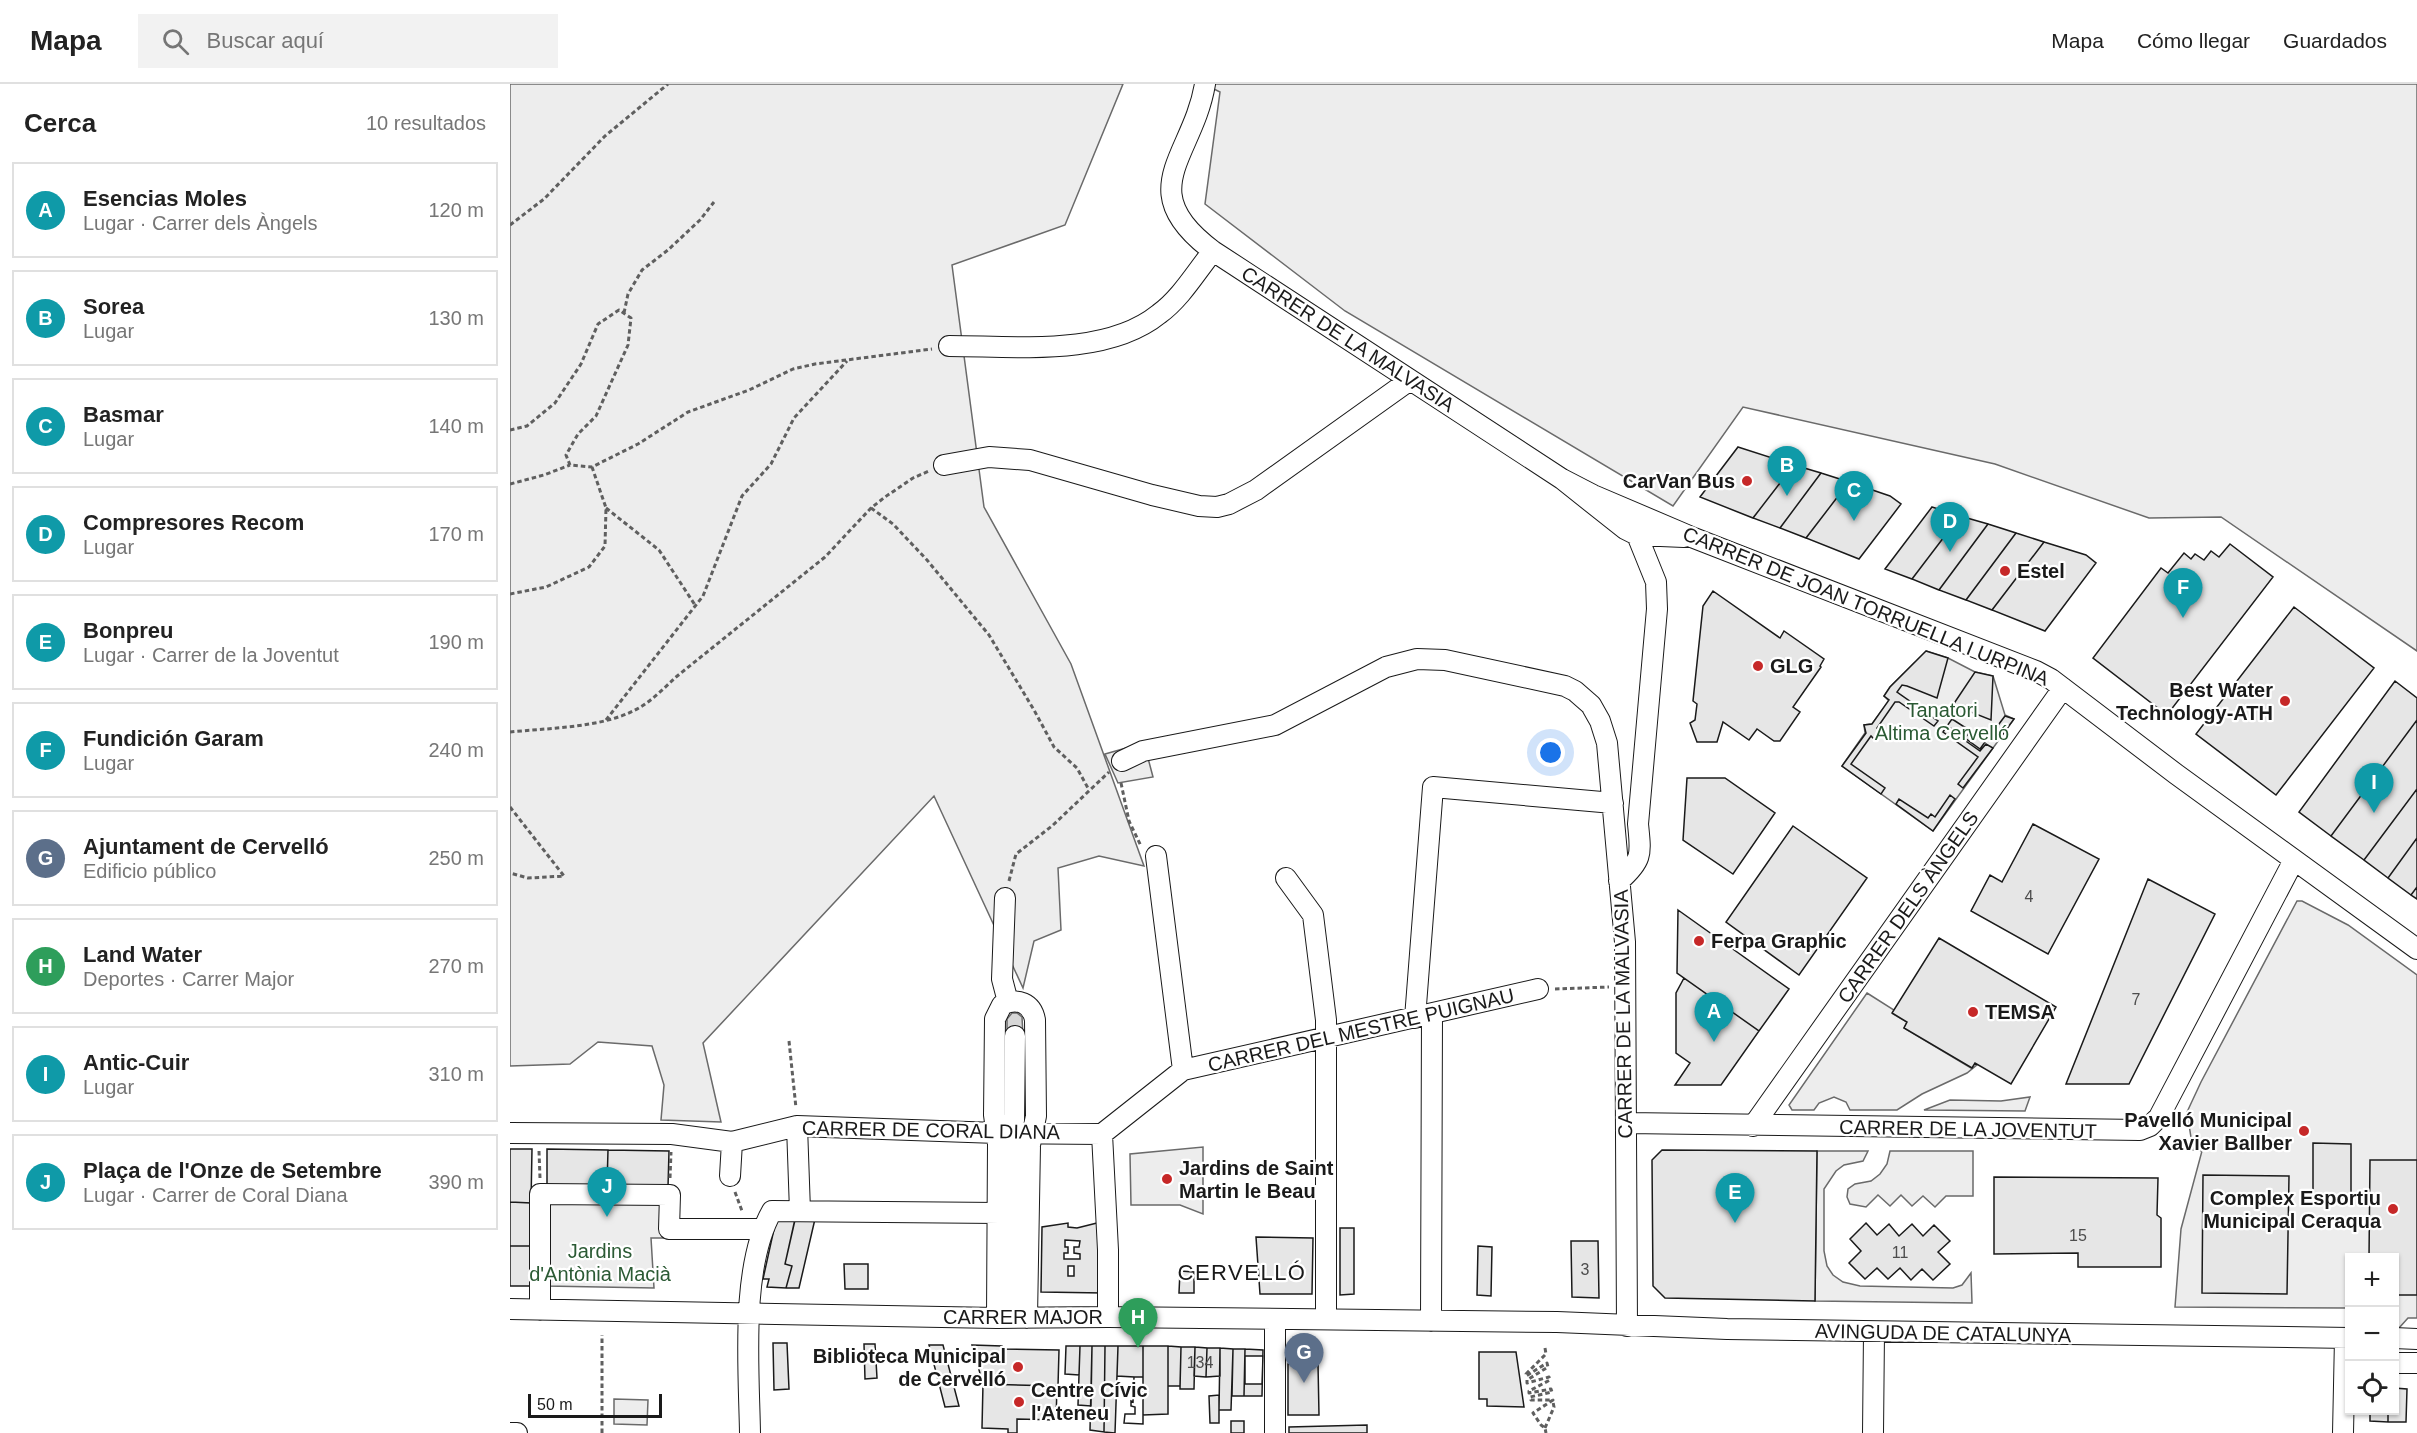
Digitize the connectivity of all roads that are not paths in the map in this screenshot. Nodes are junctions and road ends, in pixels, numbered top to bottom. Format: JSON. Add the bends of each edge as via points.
{"nodes":[{"id":1,"x":1205,"y":84,"type":"edge"},
{"id":2,"x":1213,"y":251,"type":"junction"},
{"id":3,"x":949,"y":346,"type":"road end"},
{"id":4,"x":1410,"y":380,"type":"junction"},
{"id":5,"x":944,"y":465,"type":"road end"},
{"id":6,"x":1562,"y":479,"type":"junction"},
{"id":7,"x":1637,"y":535,"type":"junction"},
{"id":8,"x":1694,"y":538,"type":"junction"},
{"id":9,"x":2063,"y":688,"type":"junction"},
{"id":10,"x":1122,"y":761,"type":"road end"},
{"id":11,"x":1612,"y":803,"type":"junction"},
{"id":12,"x":1155,"y":856,"type":"road end"},
{"id":13,"x":2294,"y":860,"type":"junction"},
{"id":14,"x":1286,"y":878,"type":"dead end"},
{"id":15,"x":1619,"y":881,"type":"junction"},
{"id":16,"x":1005,"y":898,"type":"road end"},
{"id":17,"x":2417,"y":949,"type":"edge"},
{"id":18,"x":1538,"y":989,"type":"road end"},
{"id":19,"x":1008,"y":1002,"type":"junction"},
{"id":20,"x":1423,"y":1016,"type":"junction"},
{"id":21,"x":1015,"y":1036,"type":"dead end"},
{"id":22,"x":1326,"y":1036,"type":"junction"},
{"id":23,"x":1183,"y":1070,"type":"junction"},
{"id":24,"x":1626,"y":1124,"type":"junction"},
{"id":25,"x":797,"y":1126,"type":"junction"},
{"id":26,"x":1753,"y":1126,"type":"junction"},
{"id":27,"x":1014,"y":1131,"type":"junction"},
{"id":28,"x":510,"y":1133,"type":"edge"},
{"id":29,"x":1102,"y":1134,"type":"junction"},
{"id":30,"x":732,"y":1142,"type":"junction"},
{"id":31,"x":730,"y":1176,"type":"road end"},
{"id":32,"x":800,"y":1211,"type":"junction"},
{"id":33,"x":998,"y":1214,"type":"junction"},
{"id":34,"x":754,"y":1229,"type":"junction"},
{"id":35,"x":1012,"y":1300,"type":"dead end"},
{"id":36,"x":510,"y":1309,"type":"edge"},
{"id":37,"x":540,"y":1310,"type":"junction"},
{"id":38,"x":748,"y":1313,"type":"junction"},
{"id":39,"x":1108,"y":1317,"type":"junction"},
{"id":40,"x":997,"y":1318,"type":"junction"},
{"id":41,"x":1027,"y":1318,"type":"junction"},
{"id":42,"x":1275,"y":1319,"type":"junction"},
{"id":43,"x":1326,"y":1320,"type":"junction"},
{"id":44,"x":1431,"y":1321,"type":"junction"},
{"id":45,"x":1536,"y":1322,"type":"joint"},
{"id":46,"x":1627,"y":1326,"type":"junction"},
{"id":47,"x":1874,"y":1332,"type":"junction"},
{"id":48,"x":2345,"y":1338,"type":"edge"},
{"id":49,"x":2399,"y":1338,"type":"edge"},
{"id":50,"x":2417,"y":1339,"type":"edge"},
{"id":51,"x":2399,"y":1363,"type":"edge"},
{"id":52,"x":2417,"y":1363,"type":"edge"},
{"id":53,"x":2345,"y":1398,"type":"edge"},
{"id":54,"x":510,"y":1433,"type":"edge"},
{"id":55,"x":518,"y":1433,"type":"edge"},
{"id":56,"x":750,"y":1433,"type":"edge"},
{"id":57,"x":1275,"y":1433,"type":"edge"},
{"id":58,"x":1873,"y":1433,"type":"edge"},
{"id":59,"x":2343,"y":1433,"type":"edge"}],
"edges":[{"from":1,"to":2,"type":"street","name":"CARRER DE LA MALVASIA","via":[[1197,116],[1176,161],[1172,192],[1178,217],[1187,230]]},
{"from":2,"to":3,"type":"street","via":[[1161,313],[1114,338],[1063,345]]},
{"from":2,"to":4,"type":"street","name":"CARRER DE LA MALVASIA"},
{"from":4,"to":5,"type":"street","via":[[1256,490],[1217,507],[1152,495],[1020,459],[989,457]]},
{"from":4,"to":6,"type":"street","name":"CARRER DE LA MALVASIA"},
{"from":6,"to":7,"type":"street","name":"CARRER DE LA MALVASIA"},
{"from":6,"to":8,"type":"street","name":"CARRER DE JOAN TORRUELLA I URPINA"},
{"from":7,"to":8,"type":"street","name":"CARRER DE LA MALVASIA"},
{"from":7,"to":15,"type":"street","name":"CARRER DE LA MALVASIA","via":[[1656,582],[1657,609],[1638,824],[1639,857],[1636,866]]},
{"from":8,"to":9,"type":"street","name":"CARRER DE JOAN TORRUELLA I URPINA","via":[[2036,671]]},
{"from":9,"to":13,"type":"street","name":"CARRER DE JOAN TORRUELLA I URPINA"},
{"from":9,"to":26,"type":"street","name":"CARRER DELS ÀNGELS"},
{"from":10,"to":11,"type":"street","via":[[1143,752],[1275,725],[1386,667],[1431,658],[1551,681],[1583,697],[1604,729]]},
{"from":11,"to":15,"type":"street"},
{"from":11,"to":20,"type":"street","via":[[1433,787]]},
{"from":12,"to":23,"type":"street"},
{"from":13,"to":17,"type":"street","name":"CARRER DE JOAN TORRUELLA I URPINA"},
{"from":13,"to":26,"type":"street","name":"CARRER DE LA JOVENTUT","via":[[2159,1118],[2150,1126],[2129,1131]]},
{"from":14,"to":22,"type":"street","via":[[1313,915]]},
{"from":15,"to":24,"type":"street","name":"CARRER DE LA MALVASIA","via":[[1625,942]]},
{"from":16,"to":19,"type":"street","via":[[1002,979]]},
{"from":18,"to":20,"type":"street","name":"CARRER DEL MESTRE PUIGNAU"},
{"from":19,"to":27,"type":"street","via":[[998,1008],[995,1019],[994,1115]]},
{"from":19,"to":27,"type":"street","via":[[1028,1005],[1035,1020],[1036,1116]]},
{"from":20,"to":22,"type":"street","name":"CARRER DEL MESTRE PUIGNAU"},
{"from":20,"to":44,"type":"street"},
{"from":21,"to":27,"type":"street"},
{"from":22,"to":23,"type":"street","name":"CARRER DEL MESTRE PUIGNAU"},
{"from":22,"to":43,"type":"street"},
{"from":23,"to":29,"type":"street"},
{"from":24,"to":26,"type":"street","name":"CARRER DE LA JOVENTUT"},
{"from":24,"to":46,"type":"street","name":"CARRER DE LA MALVASIA"},
{"from":25,"to":27,"type":"street","name":"CARRER DE CORAL DIANA"},
{"from":25,"to":30,"type":"street","name":"CARRER DE CORAL DIANA"},
{"from":25,"to":32,"type":"street"},
{"from":27,"to":29,"type":"street","name":"CARRER DE CORAL DIANA"},
{"from":27,"to":33,"type":"street"},
{"from":27,"to":35,"type":"street"},
{"from":27,"to":41,"type":"street"},
{"from":28,"to":30,"type":"street","name":"CARRER DE CORAL DIANA","via":[[672,1134]]},
{"from":29,"to":39,"type":"street"},
{"from":30,"to":31,"type":"street"},
{"from":32,"to":33,"type":"street"},
{"from":32,"to":34,"type":"street","via":[[772,1211]]},
{"from":33,"to":40,"type":"street"},
{"from":34,"to":37,"type":"street","via":[[669,1229],[670,1195],[540,1194]]},
{"from":34,"to":38,"type":"street"},
{"from":36,"to":37,"type":"street","name":"CARRER MAJOR"},
{"from":37,"to":38,"type":"street","name":"CARRER MAJOR"},
{"from":38,"to":40,"type":"street","name":"CARRER MAJOR"},
{"from":38,"to":56,"type":"street"},
{"from":39,"to":41,"type":"street","name":"CARRER MAJOR"},
{"from":39,"to":42,"type":"street","name":"CARRER MAJOR"},
{"from":40,"to":41,"type":"street","name":"CARRER MAJOR"},
{"from":42,"to":43,"type":"street","name":"CARRER MAJOR"},
{"from":42,"to":57,"type":"street"},
{"from":43,"to":44,"type":"street","name":"CARRER MAJOR"},
{"from":44,"to":45,"type":"street","name":"CARRER MAJOR"},
{"from":45,"to":46,"type":"street","name":"AVINGUDA DE CATALUNYA"},
{"from":46,"to":47,"type":"street","name":"AVINGUDA DE CATALUNYA"},
{"from":47,"to":48,"type":"street","name":"AVINGUDA DE CATALUNYA"},
{"from":47,"to":58,"type":"street"},
{"from":49,"to":50,"type":"street"},
{"from":51,"to":52,"type":"street"},
{"from":53,"to":59,"type":"street"},
{"from":54,"to":55,"type":"street"}]}
